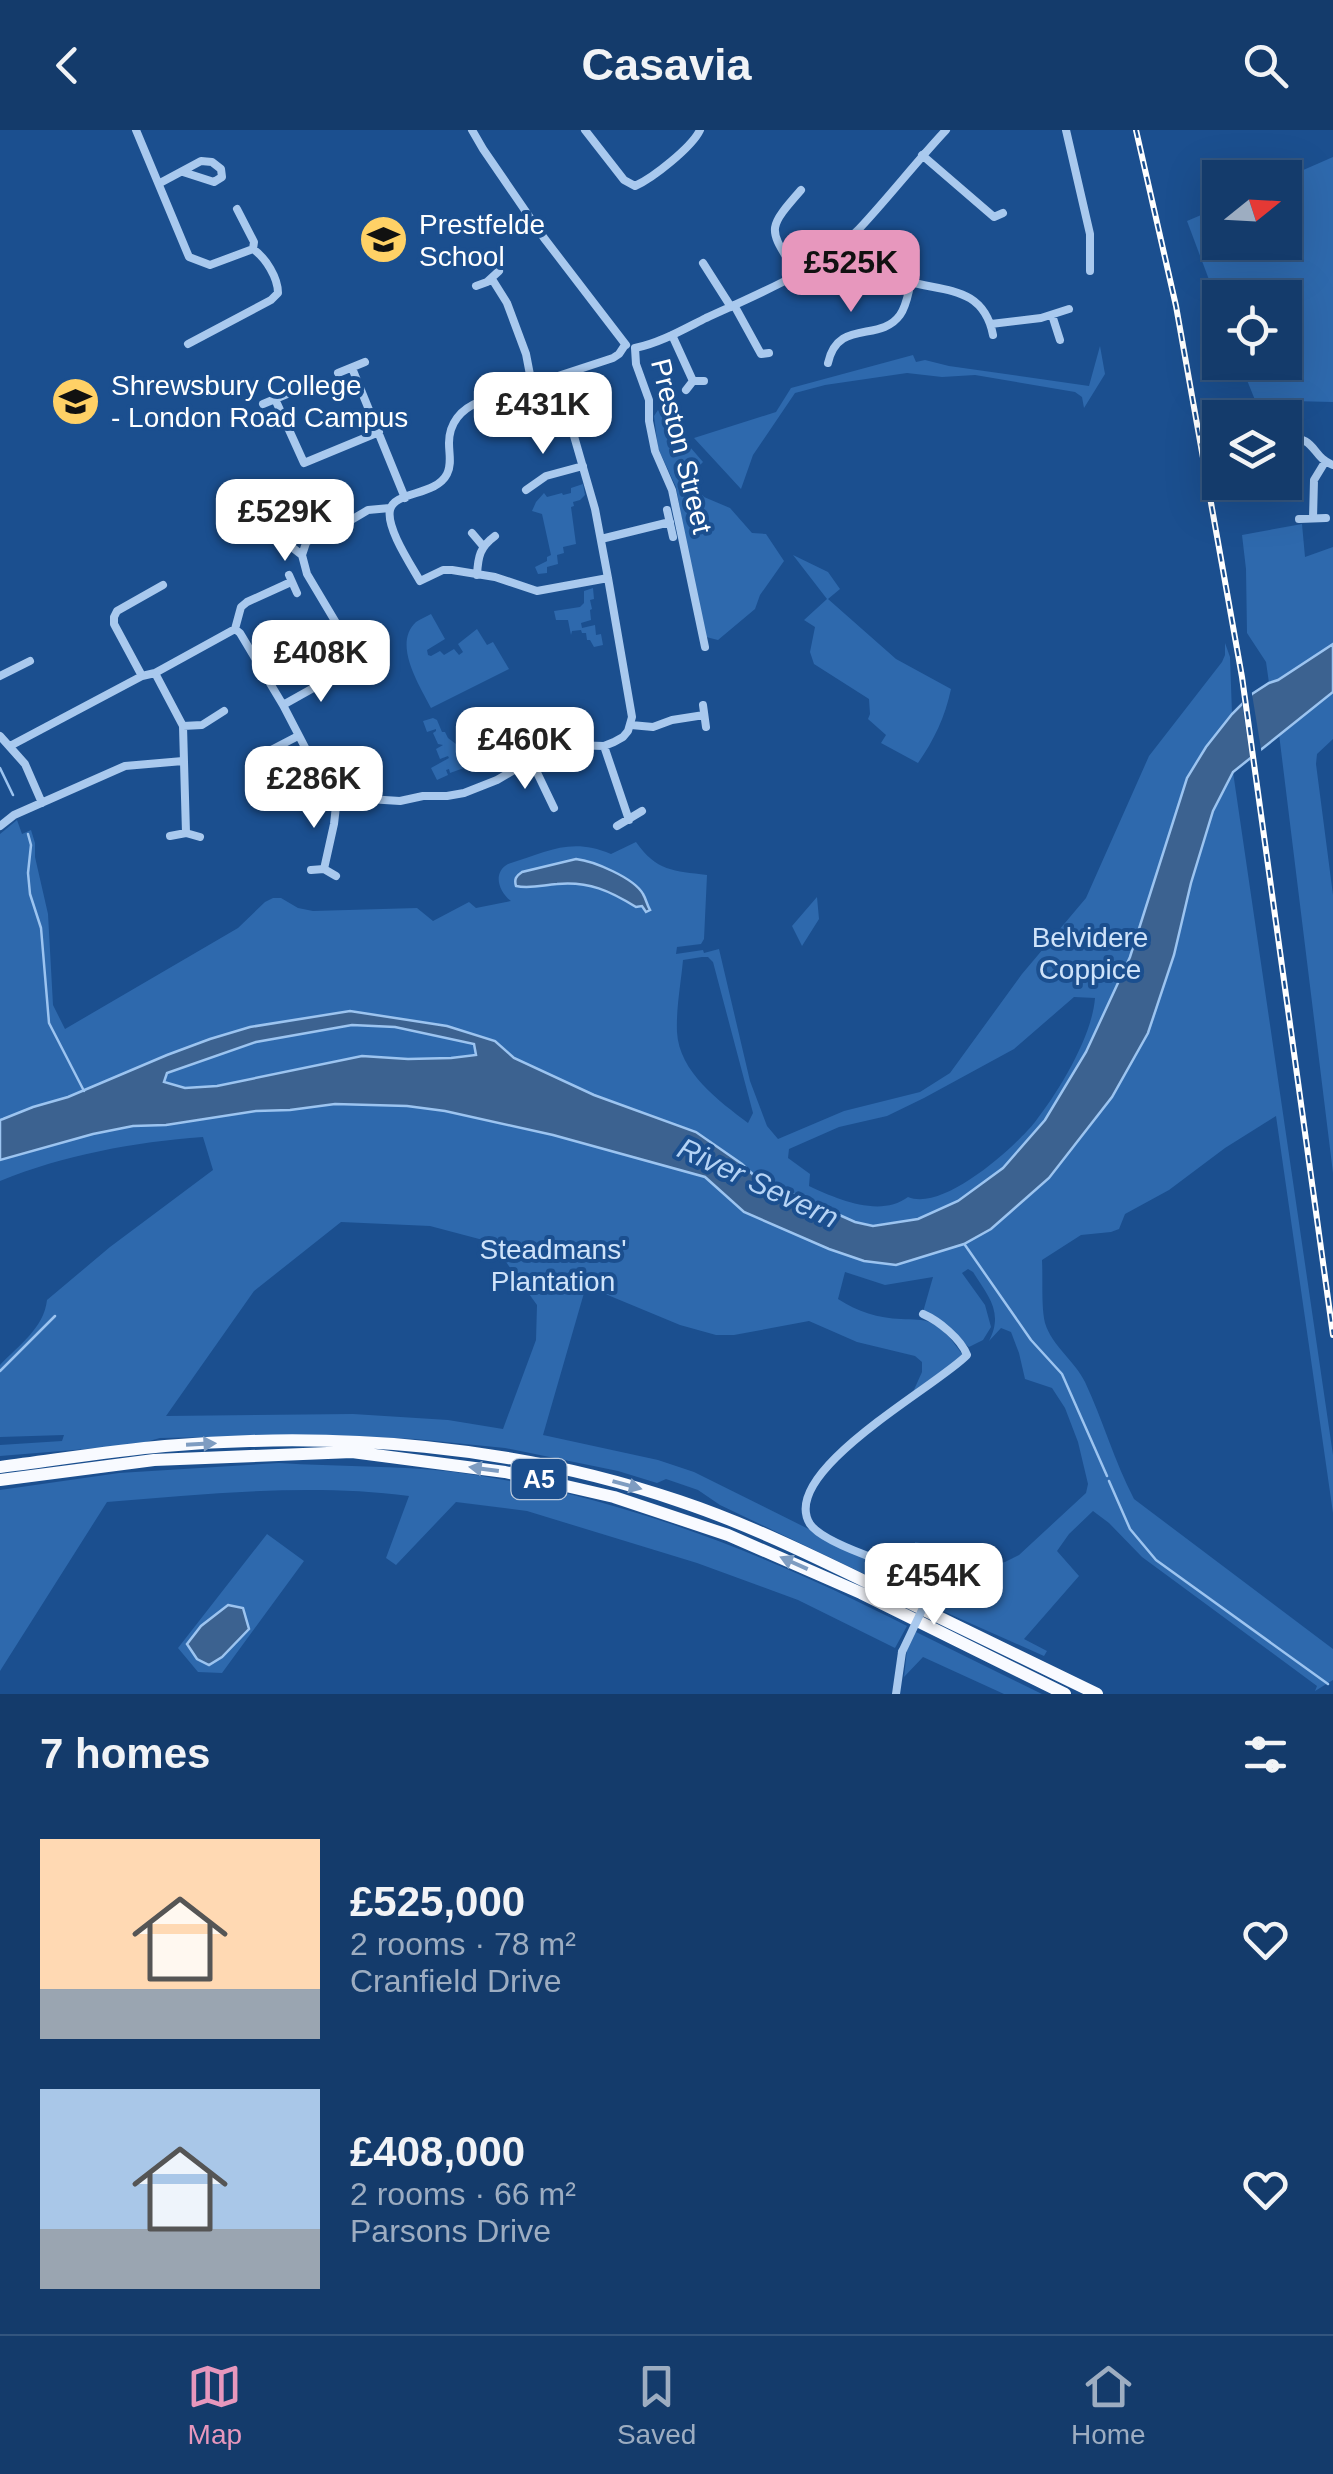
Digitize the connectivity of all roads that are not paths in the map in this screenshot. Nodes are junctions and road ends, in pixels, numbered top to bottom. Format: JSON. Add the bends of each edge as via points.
{"nodes":[{"id":1,"x":136,"y":130,"type":"edge"},
{"id":2,"x":472,"y":130,"type":"edge"},
{"id":3,"x":585,"y":130,"type":"edge"},
{"id":4,"x":700,"y":130,"type":"edge"},
{"id":5,"x":946,"y":130,"type":"edge"},
{"id":6,"x":1066,"y":130,"type":"edge"},
{"id":7,"x":922,"y":155,"type":"junction"},
{"id":8,"x":184,"y":172,"type":"dead end"},
{"id":9,"x":160,"y":184,"type":"junction"},
{"id":10,"x":799,"y":196,"type":"dead end"},
{"id":11,"x":237,"y":208,"type":"dead end"},
{"id":12,"x":997,"y":219,"type":"dead end"},
{"id":13,"x":856,"y":231,"type":"junction"},
{"id":14,"x":253,"y":250,"type":"junction"},
{"id":15,"x":704,"y":270,"type":"dead end"},
{"id":16,"x":1090,"y":271,"type":"dead end"},
{"id":17,"x":499,"y":272,"type":"dead end"},
{"id":18,"x":796,"y":273,"type":"junction"},
{"id":19,"x":492,"y":279,"type":"junction"},
{"id":20,"x":911,"y":282,"type":"junction"},
{"id":21,"x":476,"y":286,"type":"dead end"},
{"id":22,"x":733,"y":306,"type":"junction"},
{"id":23,"x":1069,"y":310,"type":"dead end"},
{"id":24,"x":1052,"y":315,"type":"junction"},
{"id":25,"x":991,"y":324,"type":"junction"},
{"id":26,"x":672,"y":335,"type":"junction"},
{"id":27,"x":993,"y":335,"type":"dead end"},
{"id":28,"x":1060,"y":340,"type":"dead end"},
{"id":29,"x":188,"y":344,"type":"dead end"},
{"id":30,"x":630,"y":346,"type":"junction"},
{"id":31,"x":820,"y":349,"type":"dead end"},
{"id":32,"x":762,"y":356,"type":"dead end"},
{"id":33,"x":365,"y":362,"type":"dead end"},
{"id":34,"x":352,"y":368,"type":"junction"},
{"id":35,"x":338,"y":374,"type":"dead end"},
{"id":36,"x":556,"y":377,"type":"junction"},
{"id":37,"x":693,"y":381,"type":"junction"},
{"id":38,"x":704,"y":381,"type":"dead end"},
{"id":39,"x":532,"y":385,"type":"junction"},
{"id":40,"x":686,"y":390,"type":"dead end"},
{"id":41,"x":292,"y":392,"type":"dead end"},
{"id":42,"x":276,"y":399,"type":"junction"},
{"id":43,"x":263,"y":404,"type":"dead end"},
{"id":44,"x":379,"y":432,"type":"junction"},
{"id":45,"x":1302,"y":440,"type":"edge"},
{"id":46,"x":1329,"y":464,"type":"edge"},
{"id":47,"x":584,"y":466,"type":"junction"},
{"id":48,"x":528,"y":469,"type":"dead end"},
{"id":49,"x":536,"y":480,"type":"junction"},
{"id":50,"x":526,"y":490,"type":"dead end"},
{"id":51,"x":406,"y":498,"type":"junction"},
{"id":52,"x":252,"y":507,"type":"dead end"},
{"id":53,"x":390,"y":508,"type":"junction"},
{"id":54,"x":274,"y":510,"type":"dead end"},
{"id":55,"x":667,"y":510,"type":"dead end"},
{"id":56,"x":265,"y":518,"type":"junction"},
{"id":57,"x":1313,"y":518,"type":"junction"},
{"id":58,"x":1326,"y":518,"type":"dead end"},
{"id":59,"x":1299,"y":519,"type":"dead end"},
{"id":60,"x":670,"y":522,"type":"junction"},
{"id":61,"x":472,"y":534,"type":"dead end"},
{"id":62,"x":496,"y":536,"type":"dead end"},
{"id":63,"x":673,"y":536,"type":"dead end"},
{"id":64,"x":601,"y":539,"type":"junction"},
{"id":65,"x":483,"y":546,"type":"junction"},
{"id":66,"x":302,"y":555,"type":"junction"},
{"id":67,"x":477,"y":575,"type":"junction"},
{"id":68,"x":608,"y":578,"type":"junction"},
{"id":69,"x":144,"y":581,"type":"dead end"},
{"id":70,"x":163,"y":585,"type":"dead end"},
{"id":71,"x":150,"y":592,"type":"junction"},
{"id":72,"x":297,"y":594,"type":"dead end"},
{"id":73,"x":344,"y":606,"type":"dead end"},
{"id":74,"x":330,"y":612,"type":"junction"},
{"id":75,"x":235,"y":629,"type":"junction"},
{"id":76,"x":706,"y":648,"type":"dead end"},
{"id":77,"x":12,"y":657,"type":"dead end"},
{"id":78,"x":30,"y":661,"type":"dead end"},
{"id":79,"x":16,"y":668,"type":"junction"},
{"id":80,"x":340,"y":673,"type":"dead end"},
{"id":81,"x":155,"y":674,"type":"junction"},
{"id":82,"x":370,"y":675,"type":"dead end"},
{"id":83,"x":0,"y":676,"type":"edge"},
{"id":84,"x":142,"y":676,"type":"junction"},
{"id":85,"x":283,"y":705,"type":"junction"},
{"id":86,"x":224,"y":712,"type":"dead end"},
{"id":87,"x":631,"y":724,"type":"junction"},
{"id":88,"x":183,"y":726,"type":"junction"},
{"id":89,"x":706,"y":727,"type":"dead end"},
{"id":90,"x":0,"y":736,"type":"edge"},
{"id":91,"x":298,"y":736,"type":"junction"},
{"id":92,"x":10,"y":746,"type":"junction"},
{"id":93,"x":604,"y":746,"type":"junction"},
{"id":94,"x":531,"y":760,"type":"junction"},
{"id":95,"x":184,"y":761,"type":"junction"},
{"id":96,"x":255,"y":769,"type":"dead end"},
{"id":97,"x":336,"y":798,"type":"junction"},
{"id":98,"x":42,"y":802,"type":"junction"},
{"id":99,"x":554,"y":808,"type":"dead end"},
{"id":100,"x":642,"y":811,"type":"dead end"},
{"id":101,"x":629,"y":820,"type":"junction"},
{"id":102,"x":0,"y":826,"type":"edge"},
{"id":103,"x":617,"y":826,"type":"dead end"},
{"id":104,"x":186,"y":833,"type":"junction"},
{"id":105,"x":170,"y":836,"type":"dead end"},
{"id":106,"x":200,"y":837,"type":"dead end"},
{"id":107,"x":324,"y":869,"type":"junction"},
{"id":108,"x":311,"y":870,"type":"dead end"},
{"id":109,"x":336,"y":876,"type":"dead end"},
{"id":110,"x":923,"y":1314,"type":"dead end"},
{"id":111,"x":0,"y":1467,"type":"edge"},
{"id":112,"x":0,"y":1480,"type":"edge"},
{"id":113,"x":896,"y":1694,"type":"edge"},
{"id":114,"x":1063,"y":1694,"type":"edge"},
{"id":115,"x":1098,"y":1694,"type":"edge"}],
"edges":[{"from":1,"to":9,"type":"street"},
{"from":2,"to":30,"type":"street","name":"Preston Street","via":[[544,238]]},
{"from":3,"to":4,"type":"street","via":[[635,186]]},
{"from":5,"to":7,"type":"street"},
{"from":6,"to":16,"type":"street","via":[[1088,222]]},
{"from":7,"to":12,"type":"street"},
{"from":7,"to":13,"type":"street"},
{"from":8,"to":9,"type":"street"},
{"from":9,"to":14,"type":"street","via":[[189,256],[210,265]]},
{"from":10,"to":18,"type":"street","via":[[777,217],[774,233]]},
{"from":11,"to":14,"type":"street"},
{"from":13,"to":18,"type":"street"},
{"from":13,"to":20,"type":"street","via":[[875,262]]},
{"from":14,"to":29,"type":"street","via":[[278,293]]},
{"from":15,"to":22,"type":"street"},
{"from":17,"to":19,"type":"street"},
{"from":18,"to":22,"type":"street"},
{"from":19,"to":21,"type":"street"},
{"from":19,"to":39,"type":"street","via":[[526,354]]},
{"from":20,"to":25,"type":"street","via":[[968,296]]},
{"from":20,"to":31,"type":"street","via":[[898,318],[844,337],[829,358]]},
{"from":22,"to":26,"type":"street"},
{"from":22,"to":32,"type":"street"},
{"from":23,"to":24,"type":"street"},
{"from":24,"to":25,"type":"street"},
{"from":24,"to":28,"type":"street"},
{"from":25,"to":27,"type":"street"},
{"from":26,"to":30,"type":"street"},
{"from":26,"to":37,"type":"street"},
{"from":30,"to":36,"type":"street"},
{"from":30,"to":76,"type":"street","name":"Preston Street","via":[[649,400],[655,450],[672,490]]},
{"from":33,"to":34,"type":"street"},
{"from":34,"to":35,"type":"street"},
{"from":34,"to":44,"type":"street"},
{"from":36,"to":39,"type":"street"},
{"from":36,"to":47,"type":"street"},
{"from":37,"to":38,"type":"street"},
{"from":37,"to":40,"type":"street"},
{"from":39,"to":51,"type":"street","via":[[462,412],[450,435],[447,476]]},
{"from":41,"to":42,"type":"street"},
{"from":42,"to":43,"type":"street"},
{"from":42,"to":44,"type":"street","via":[[304,463]]},
{"from":44,"to":51,"type":"street"},
{"from":45,"to":46,"type":"street"},
{"from":46,"to":57,"type":"street","via":[[1314,480]]},
{"from":47,"to":49,"type":"street"},
{"from":47,"to":64,"type":"street"},
{"from":48,"to":49,"type":"street"},
{"from":49,"to":50,"type":"street"},
{"from":51,"to":53,"type":"street"},
{"from":52,"to":56,"type":"street"},
{"from":53,"to":66,"type":"street","via":[[368,510],[313,536]]},
{"from":53,"to":67,"type":"street","via":[[394,532],[420,581],[447,570]]},
{"from":54,"to":56,"type":"street"},
{"from":55,"to":60,"type":"street"},
{"from":56,"to":66,"type":"street"},
{"from":57,"to":58,"type":"street"},
{"from":57,"to":59,"type":"street"},
{"from":60,"to":63,"type":"street"},
{"from":60,"to":64,"type":"street"},
{"from":61,"to":65,"type":"street"},
{"from":62,"to":65,"type":"street"},
{"from":64,"to":68,"type":"street"},
{"from":65,"to":67,"type":"street"},
{"from":66,"to":74,"type":"street"},
{"from":67,"to":68,"type":"street","via":[[537,591]]},
{"from":68,"to":87,"type":"street"},
{"from":69,"to":71,"type":"street"},
{"from":70,"to":71,"type":"street"},
{"from":71,"to":84,"type":"street","via":[[114,618]]},
{"from":72,"to":75,"type":"street","via":[[290,578],[247,602]]},
{"from":73,"to":74,"type":"street"},
{"from":74,"to":82,"type":"street"},
{"from":75,"to":81,"type":"street"},
{"from":75,"to":85,"type":"street"},
{"from":77,"to":79,"type":"street"},
{"from":78,"to":79,"type":"street"},
{"from":79,"to":83,"type":"street"},
{"from":80,"to":85,"type":"street"},
{"from":81,"to":84,"type":"street"},
{"from":81,"to":88,"type":"street"},
{"from":84,"to":92,"type":"street"},
{"from":85,"to":91,"type":"street"},
{"from":86,"to":88,"type":"street"},
{"from":87,"to":89,"type":"street","via":[[653,727],[704,710]]},
{"from":87,"to":93,"type":"street","via":[[623,738]]},
{"from":88,"to":95,"type":"street"},
{"from":90,"to":92,"type":"street"},
{"from":91,"to":96,"type":"street","via":[[254,759]]},
{"from":91,"to":97,"type":"street","via":[[318,784]]},
{"from":92,"to":98,"type":"street"},
{"from":93,"to":94,"type":"street","via":[[570,745]]},
{"from":93,"to":101,"type":"street"},
{"from":94,"to":97,"type":"street","via":[[457,794],[400,801]]},
{"from":94,"to":99,"type":"street"},
{"from":95,"to":98,"type":"street","via":[[125,766]]},
{"from":95,"to":104,"type":"street"},
{"from":97,"to":107,"type":"street"},
{"from":98,"to":102,"type":"street"},
{"from":100,"to":101,"type":"street"},
{"from":101,"to":103,"type":"street"},
{"from":104,"to":105,"type":"street"},
{"from":104,"to":106,"type":"street"},
{"from":107,"to":108,"type":"street"},
{"from":107,"to":109,"type":"street"},
{"from":110,"to":113,"type":"street","bridge":true,"via":[[966,1354],[850,1445],[816,1480],[806,1503],[809,1522],[824,1535],[887,1562],[930,1563],[936,1576],[902,1652]]},
{"from":111,"to":115,"type":"highway","number":"A5","one_way":true,"via":[[164,1446],[306,1440],[504,1456],[639,1488],[747,1526]]},
{"from":114,"to":112,"type":"highway","number":"A5","one_way":true,"via":[[728,1535],[614,1497],[505,1472],[352,1452],[154,1460]]}]}
